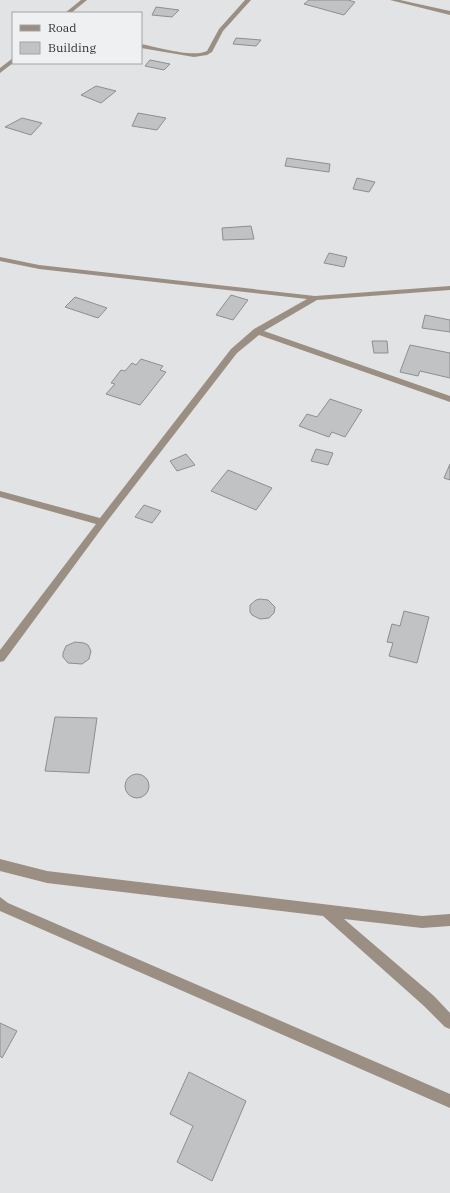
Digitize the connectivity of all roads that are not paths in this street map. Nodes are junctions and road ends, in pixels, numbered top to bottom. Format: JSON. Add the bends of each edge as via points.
{"nodes":[{"id":1,"x":84,"y":0,"type":"edge"},
{"id":2,"x":248,"y":0,"type":"edge"},
{"id":3,"x":393,"y":0,"type":"edge"},
{"id":4,"x":69,"y":12,"type":"edge"},
{"id":5,"x":450,"y":13,"type":"edge"},
{"id":6,"x":142,"y":46,"type":"edge"},
{"id":7,"x":12,"y":61,"type":"edge"},
{"id":8,"x":0,"y":71,"type":"edge"},
{"id":9,"x":0,"y":259,"type":"edge"},
{"id":10,"x":450,"y":288,"type":"edge"},
{"id":11,"x":315,"y":298,"type":"junction"},
{"id":12,"x":257,"y":331,"type":"junction"},
{"id":13,"x":450,"y":399,"type":"edge"},
{"id":14,"x":0,"y":494,"type":"edge"},
{"id":15,"x":102,"y":522,"type":"junction"},
{"id":16,"x":0,"y":658,"type":"edge"},
{"id":17,"x":0,"y":865,"type":"edge"},
{"id":18,"x":0,"y":902,"type":"edge"},
{"id":19,"x":325,"y":910,"type":"junction"},
{"id":20,"x":450,"y":920,"type":"edge"},
{"id":21,"x":450,"y":1022,"type":"edge"},
{"id":22,"x":450,"y":1101,"type":"edge"}],
"edges":[{"from":1,"to":4,"type":"street"},
{"from":2,"to":6,"type":"street","via":[[221,30],[209,52],[205,54],[194,55]]},
{"from":3,"to":5,"type":"street"},
{"from":7,"to":8,"type":"street"},
{"from":9,"to":11,"type":"street","via":[[40,267]]},
{"from":10,"to":11,"type":"street"},
{"from":11,"to":12,"type":"street"},
{"from":12,"to":13,"type":"street"},
{"from":12,"to":15,"type":"street","via":[[234,351]]},
{"from":14,"to":15,"type":"street"},
{"from":15,"to":16,"type":"street"},
{"from":17,"to":19,"type":"street","via":[[47,877]]},
{"from":18,"to":22,"type":"street","via":[[4,907]]},
{"from":19,"to":20,"type":"street","via":[[422,922]]},
{"from":19,"to":21,"type":"street","via":[[429,1000]]}]}
